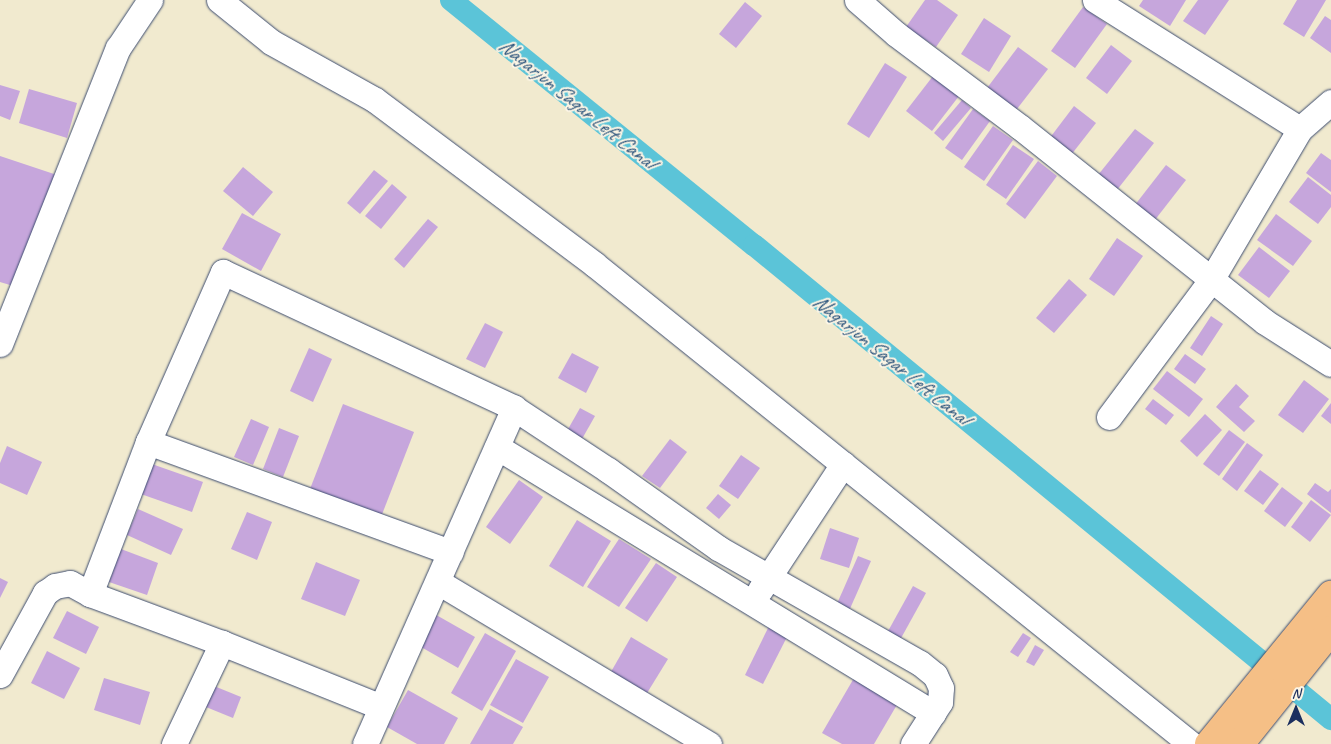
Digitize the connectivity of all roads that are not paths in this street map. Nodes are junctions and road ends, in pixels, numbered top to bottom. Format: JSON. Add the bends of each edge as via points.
{"nodes":[{"id":1,"x":150,"y":0,"type":"edge"},
{"id":2,"x":219,"y":0,"type":"edge"},
{"id":3,"x":857,"y":0,"type":"edge"},
{"id":4,"x":1095,"y":0,"type":"edge"},
{"id":5,"x":1331,"y":102,"type":"edge"},
{"id":6,"x":1300,"y":129,"type":"junction"},
{"id":7,"x":1211,"y":280,"type":"junction"},
{"id":8,"x":0,"y":344,"type":"edge"},
{"id":9,"x":1329,"y":357,"type":"edge"},
{"id":10,"x":514,"y":408,"type":"junction"},
{"id":11,"x":1109,"y":417,"type":"dead end"},
{"id":12,"x":148,"y":442,"type":"junction"},
{"id":13,"x":497,"y":447,"type":"junction"},
{"id":14,"x":843,"y":464,"type":"junction"},
{"id":15,"x":450,"y":552,"type":"junction"},
{"id":16,"x":769,"y":576,"type":"junction"},
{"id":17,"x":438,"y":582,"type":"junction"},
{"id":18,"x":90,"y":594,"type":"junction"},
{"id":19,"x":752,"y":603,"type":"junction"},
{"id":20,"x":1327,"y":611,"type":"edge"},
{"id":21,"x":222,"y":643,"type":"junction"},
{"id":22,"x":0,"y":675,"type":"edge"},
{"id":23,"x":381,"y":707,"type":"junction"},
{"id":24,"x":933,"y":714,"type":"junction"},
{"id":25,"x":1237,"y":735,"type":"edge"},
{"id":26,"x":174,"y":744,"type":"edge"},
{"id":27,"x":365,"y":744,"type":"edge"},
{"id":28,"x":709,"y":744,"type":"edge"},
{"id":29,"x":913,"y":744,"type":"edge"},
{"id":30,"x":1191,"y":744,"type":"edge"},
{"id":31,"x":1209,"y":744,"type":"edge"}],
"edges":[{"from":1,"to":8,"type":"street","via":[[118,48]]},
{"from":2,"to":14,"type":"street","via":[[272,42],[391,111],[594,264]]},
{"from":3,"to":7,"type":"street"},
{"from":4,"to":6,"type":"street"},
{"from":5,"to":6,"type":"street"},
{"from":6,"to":7,"type":"street"},
{"from":7,"to":9,"type":"street","via":[[1265,322]]},
{"from":7,"to":11,"type":"street"},
{"from":10,"to":12,"type":"street","via":[[223,272]]},
{"from":10,"to":13,"type":"street"},
{"from":10,"to":16,"type":"street","via":[[718,548]]},
{"from":12,"to":15,"type":"street"},
{"from":12,"to":18,"type":"street"},
{"from":13,"to":15,"type":"street"},
{"from":13,"to":19,"type":"street"},
{"from":14,"to":16,"type":"street"},
{"from":14,"to":30,"type":"street"},
{"from":15,"to":17,"type":"street"},
{"from":16,"to":19,"type":"street"},
{"from":16,"to":24,"type":"street","via":[[920,663],[935,675],[941,688],[940,702]]},
{"from":17,"to":23,"type":"street"},
{"from":17,"to":28,"type":"street"},
{"from":18,"to":21,"type":"street"},
{"from":18,"to":22,"type":"street","via":[[70,583],[55,586],[45,593]]},
{"from":19,"to":24,"type":"street"},
{"from":20,"to":25,"type":"main road"},
{"from":21,"to":23,"type":"street"},
{"from":21,"to":26,"type":"street"},
{"from":23,"to":27,"type":"street"},
{"from":24,"to":29,"type":"street"},
{"from":25,"to":31,"type":"main road"}]}
